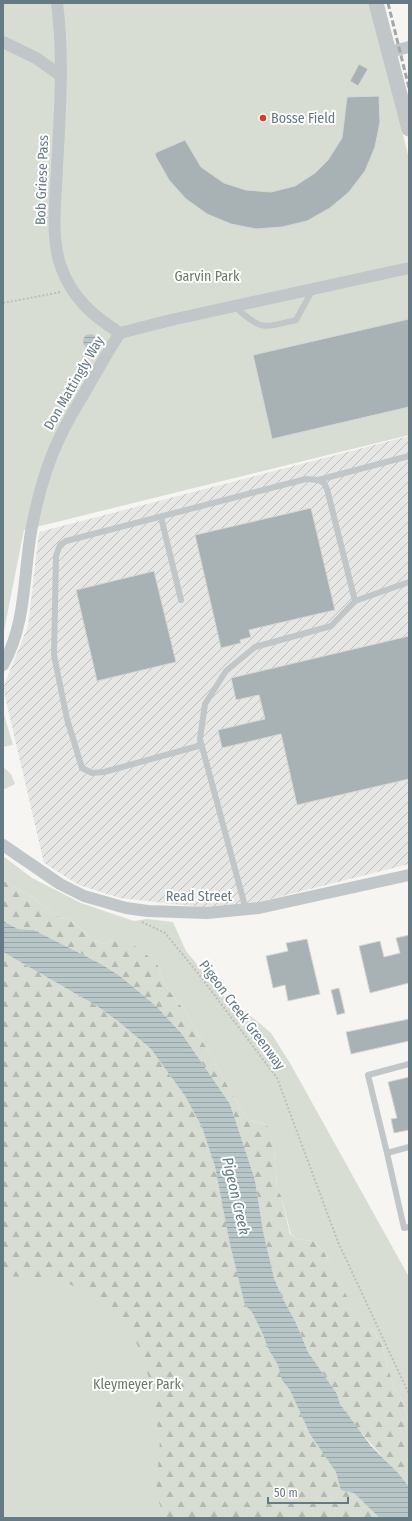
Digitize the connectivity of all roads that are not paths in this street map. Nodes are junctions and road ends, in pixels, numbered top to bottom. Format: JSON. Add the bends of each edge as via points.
{"nodes":[{"id":1,"x":57,"y":3,"type":"edge"},
{"id":2,"x":376,"y":3,"type":"edge"},
{"id":3,"x":3,"y":42,"type":"edge"},
{"id":4,"x":409,"y":47,"type":"edge"},
{"id":5,"x":390,"y":52,"type":"junction"},
{"id":6,"x":60,"y":74,"type":"junction"},
{"id":7,"x":409,"y":129,"type":"edge"},
{"id":8,"x":409,"y":268,"type":"edge"},
{"id":9,"x":313,"y":289,"type":"junction"},
{"id":10,"x":234,"y":306,"type":"junction"},
{"id":11,"x":120,"y":333,"type":"junction"},
{"id":12,"x":409,"y":456,"type":"edge"},
{"id":13,"x":318,"y":480,"type":"junction"},
{"id":14,"x":161,"y":517,"type":"junction"},
{"id":15,"x":409,"y":582,"type":"edge"},
{"id":16,"x":181,"y":600,"type":"dead end"},
{"id":17,"x":355,"y":601,"type":"junction"},
{"id":18,"x":3,"y":665,"type":"edge"},
{"id":19,"x":202,"y":745,"type":"junction"},
{"id":20,"x":3,"y":845,"type":"edge"},
{"id":21,"x":409,"y":875,"type":"edge"},
{"id":22,"x":246,"y":910,"type":"junction"},
{"id":23,"x":409,"y":1064,"type":"edge"},
{"id":24,"x":409,"y":1147,"type":"edge"},
{"id":25,"x":387,"y":1153,"type":"junction"},
{"id":26,"x":409,"y":1228,"type":"edge"}],
"edges":[{"from":1,"to":6,"type":"street","name":"Bob Griese Pass","via":[[61,49]]},
{"from":2,"to":5,"type":"street"},
{"from":3,"to":6,"type":"street","via":[[36,58]]},
{"from":4,"to":5,"type":"street"},
{"from":5,"to":7,"type":"street"},
{"from":6,"to":11,"type":"street","name":"Bob Griese Pass","via":[[56,235],[60,266],[72,290],[86,308]]},
{"from":8,"to":9,"type":"street","name":"Don Mattingly Way"},
{"from":9,"to":10,"type":"street","name":"Don Mattingly Way"},
{"from":9,"to":10,"type":"lane","via":[[296,320],[274,325],[254,324]]},
{"from":10,"to":11,"type":"street","name":"Don Mattingly Way"},
{"from":11,"to":18,"type":"street","name":"Don Mattingly Way","via":[[65,427],[45,473],[32,525],[22,609],[11,651]]},
{"from":12,"to":13,"type":"lane"},
{"from":13,"to":14,"type":"lane","via":[[306,479]]},
{"from":13,"to":17,"type":"lane","via":[[324,483],[327,489]]},
{"from":14,"to":16,"type":"lane"},
{"from":14,"to":19,"type":"lane","via":[[66,541],[60,545],[56,556],[54,655],[67,719],[82,768],[92,773],[104,772]]},
{"from":15,"to":17,"type":"lane"},
{"from":17,"to":19,"type":"lane","via":[[332,626],[255,647],[226,671],[205,704],[200,739]]},
{"from":19,"to":22,"type":"lane"},
{"from":20,"to":22,"type":"street","name":"Read Street","via":[[60,884],[96,900],[148,912],[207,913]]},
{"from":21,"to":22,"type":"street","name":"Read Street"},
{"from":23,"to":25,"type":"lane","via":[[368,1075]]},
{"from":24,"to":25,"type":"lane"},
{"from":25,"to":26,"type":"lane","via":[[404,1228]]}]}
